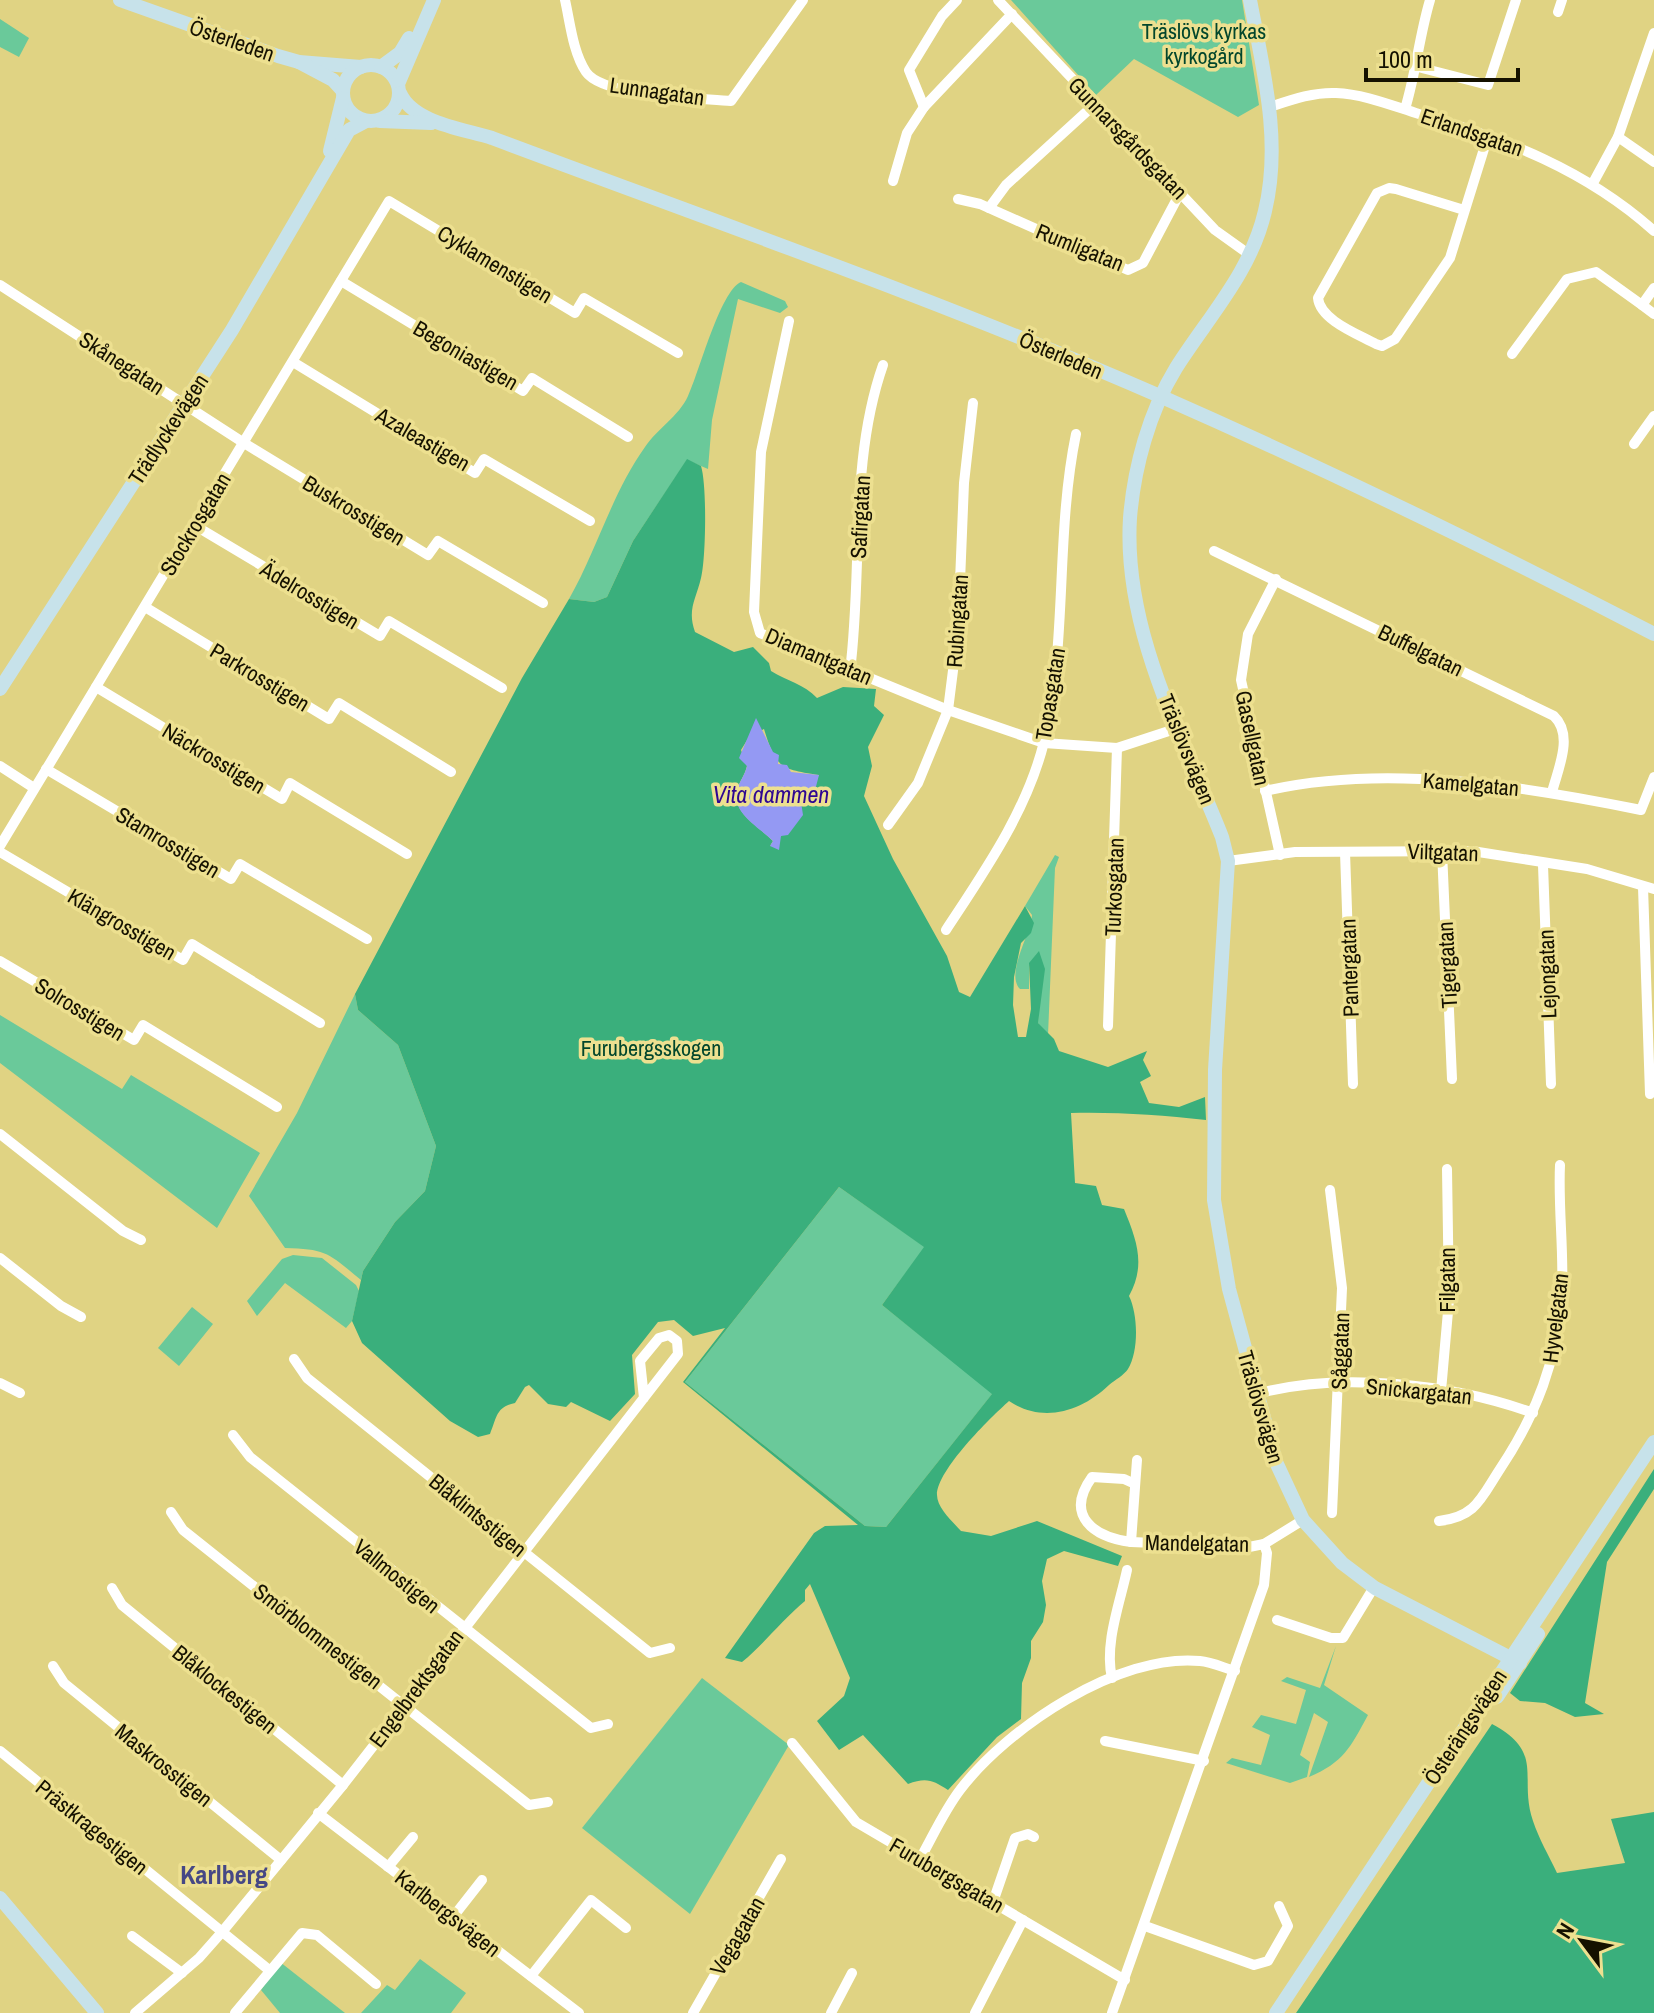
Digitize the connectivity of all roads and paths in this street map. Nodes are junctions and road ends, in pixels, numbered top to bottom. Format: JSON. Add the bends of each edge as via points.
{"nodes":[{"id":1,"x":120,"y":0,"type":"edge"},
{"id":2,"x":432,"y":0,"type":"edge"},
{"id":3,"x":565,"y":0,"type":"edge"},
{"id":4,"x":803,"y":0,"type":"edge"},
{"id":5,"x":957,"y":0,"type":"edge"},
{"id":6,"x":998,"y":0,"type":"edge"},
{"id":7,"x":1250,"y":0,"type":"edge"},
{"id":8,"x":1430,"y":0,"type":"edge"},
{"id":9,"x":1516,"y":0,"type":"edge"},
{"id":10,"x":1562,"y":0,"type":"edge"},
{"id":11,"x":1558,"y":12,"type":"dead end"},
{"id":12,"x":1012,"y":14,"type":"junction"},
{"id":13,"x":1654,"y":33,"type":"edge"},
{"id":14,"x":299,"y":62,"type":"junction"},
{"id":15,"x":361,"y":67,"type":"junction"},
{"id":16,"x":381,"y":67,"type":"junction"},
{"id":17,"x":1418,"y":67,"type":"junction"},
{"id":18,"x":399,"y":89,"type":"junction"},
{"id":19,"x":343,"y":94,"type":"junction"},
{"id":20,"x":1095,"y":104,"type":"junction"},
{"id":21,"x":924,"y":107,"type":"junction"},
{"id":22,"x":1270,"y":107,"type":"junction"},
{"id":23,"x":1405,"y":109,"type":"junction"},
{"id":24,"x":372,"y":121,"type":"junction"},
{"id":25,"x":447,"y":124,"type":"junction"},
{"id":26,"x":1488,"y":136,"type":"junction"},
{"id":27,"x":1618,"y":137,"type":"junction"},
{"id":28,"x":1654,"y":162,"type":"edge"},
{"id":29,"x":328,"y":163,"type":"junction"},
{"id":30,"x":893,"y":181,"type":"dead end"},
{"id":31,"x":1593,"y":183,"type":"junction"},
{"id":32,"x":1180,"y":193,"type":"junction"},
{"id":33,"x":958,"y":199,"type":"dead end"},
{"id":34,"x":389,"y":201,"type":"joint"},
{"id":35,"x":989,"y":208,"type":"junction"},
{"id":36,"x":1464,"y":210,"type":"junction"},
{"id":37,"x":1654,"y":231,"type":"edge"},
{"id":38,"x":1250,"y":255,"type":"junction"},
{"id":39,"x":341,"y":281,"type":"junction"},
{"id":40,"x":0,"y":285,"type":"edge"},
{"id":41,"x":1654,"y":288,"type":"edge"},
{"id":42,"x":1642,"y":305,"type":"junction"},
{"id":43,"x":1654,"y":314,"type":"edge"},
{"id":44,"x":789,"y":321,"type":"dead end"},
{"id":45,"x":678,"y":353,"type":"dead end"},
{"id":46,"x":1512,"y":354,"type":"dead end"},
{"id":47,"x":293,"y":362,"type":"junction"},
{"id":48,"x":883,"y":365,"type":"dead end"},
{"id":49,"x":1162,"y":397,"type":"junction"},
{"id":50,"x":184,"y":403,"type":"junction"},
{"id":51,"x":973,"y":403,"type":"dead end"},
{"id":52,"x":1654,"y":416,"type":"edge"},
{"id":53,"x":1076,"y":434,"type":"dead end"},
{"id":54,"x":628,"y":437,"type":"dead end"},
{"id":55,"x":244,"y":443,"type":"junction"},
{"id":56,"x":1634,"y":444,"type":"dead end"},
{"id":57,"x":590,"y":521,"type":"dead end"},
{"id":58,"x":194,"y":525,"type":"junction"},
{"id":59,"x":1214,"y":551,"type":"dead end"},
{"id":60,"x":1276,"y":579,"type":"junction"},
{"id":61,"x":543,"y":603,"type":"dead end"},
{"id":62,"x":145,"y":607,"type":"junction"},
{"id":63,"x":1654,"y":634,"type":"edge"},
{"id":64,"x":850,"y":671,"type":"junction"},
{"id":65,"x":96,"y":687,"type":"junction"},
{"id":66,"x":502,"y":688,"type":"dead end"},
{"id":67,"x":0,"y":689,"type":"edge"},
{"id":68,"x":948,"y":710,"type":"junction"},
{"id":69,"x":1178,"y":728,"type":"junction"},
{"id":70,"x":1044,"y":743,"type":"junction"},
{"id":71,"x":1117,"y":748,"type":"junction"},
{"id":72,"x":0,"y":766,"type":"edge"},
{"id":73,"x":46,"y":769,"type":"junction"},
{"id":74,"x":451,"y":772,"type":"dead end"},
{"id":75,"x":1654,"y":777,"type":"edge"},
{"id":76,"x":34,"y":788,"type":"junction"},
{"id":77,"x":1265,"y":791,"type":"junction"},
{"id":78,"x":1552,"y":792,"type":"junction"},
{"id":79,"x":888,"y":825,"type":"dead end"},
{"id":80,"x":0,"y":849,"type":"edge"},
{"id":81,"x":1442,"y":851,"type":"junction"},
{"id":82,"x":1345,"y":852,"type":"junction"},
{"id":83,"x":407,"y":854,"type":"dead end"},
{"id":84,"x":1280,"y":855,"type":"junction"},
{"id":85,"x":1228,"y":861,"type":"junction"},
{"id":86,"x":1543,"y":865,"type":"junction"},
{"id":87,"x":1649,"y":888,"type":"edge"},
{"id":88,"x":946,"y":930,"type":"dead end"},
{"id":89,"x":367,"y":939,"type":"dead end"},
{"id":90,"x":0,"y":961,"type":"edge"},
{"id":91,"x":320,"y":1023,"type":"dead end"},
{"id":92,"x":1108,"y":1026,"type":"dead end"},
{"id":93,"x":1452,"y":1079,"type":"dead end"},
{"id":94,"x":1353,"y":1084,"type":"dead end"},
{"id":95,"x":1551,"y":1084,"type":"dead end"},
{"id":96,"x":1650,"y":1094,"type":"dead end"},
{"id":97,"x":277,"y":1107,"type":"dead end"},
{"id":98,"x":0,"y":1134,"type":"edge"},
{"id":99,"x":1560,"y":1165,"type":"dead end"},
{"id":100,"x":1447,"y":1169,"type":"dead end"},
{"id":101,"x":1330,"y":1190,"type":"dead end"},
{"id":102,"x":141,"y":1240,"type":"dead end"},
{"id":103,"x":0,"y":1258,"type":"edge"},
{"id":104,"x":81,"y":1317,"type":"dead end"},
{"id":105,"x":294,"y":1359,"type":"dead end"},
{"id":106,"x":0,"y":1383,"type":"edge"},
{"id":107,"x":1339,"y":1383,"type":"junction"},
{"id":108,"x":1441,"y":1391,"type":"junction"},
{"id":109,"x":20,"y":1393,"type":"dead end"},
{"id":110,"x":1257,"y":1394,"type":"junction"},
{"id":111,"x":644,"y":1398,"type":"junction"},
{"id":112,"x":1533,"y":1413,"type":"junction"},
{"id":113,"x":233,"y":1435,"type":"dead end"},
{"id":114,"x":1654,"y":1442,"type":"edge"},
{"id":115,"x":1654,"y":1454,"type":"edge"},
{"id":116,"x":1137,"y":1460,"type":"dead end"},
{"id":117,"x":1135,"y":1484,"type":"junction"},
{"id":118,"x":171,"y":1512,"type":"dead end"},
{"id":119,"x":1332,"y":1513,"type":"dead end"},
{"id":120,"x":1303,"y":1520,"type":"junction"},
{"id":121,"x":1439,"y":1521,"type":"dead end"},
{"id":122,"x":1131,"y":1542,"type":"junction"},
{"id":123,"x":1264,"y":1544,"type":"junction"},
{"id":124,"x":524,"y":1552,"type":"junction"},
{"id":125,"x":1127,"y":1570,"type":"dead end"},
{"id":126,"x":1374,"y":1587,"type":"junction"},
{"id":127,"x":112,"y":1588,"type":"dead end"},
{"id":128,"x":1277,"y":1620,"type":"dead end"},
{"id":129,"x":462,"y":1629,"type":"junction"},
{"id":130,"x":670,"y":1648,"type":"dead end"},
{"id":131,"x":1516,"y":1660,"type":"junction"},
{"id":132,"x":53,"y":1666,"type":"dead end"},
{"id":133,"x":1235,"y":1671,"type":"junction"},
{"id":134,"x":1112,"y":1678,"type":"junction"},
{"id":135,"x":404,"y":1704,"type":"junction"},
{"id":136,"x":608,"y":1724,"type":"dead end"},
{"id":137,"x":1105,"y":1741,"type":"dead end"},
{"id":138,"x":792,"y":1743,"type":"dead end"},
{"id":139,"x":0,"y":1751,"type":"edge"},
{"id":140,"x":1204,"y":1761,"type":"junction"},
{"id":141,"x":343,"y":1785,"type":"junction"},
{"id":142,"x":548,"y":1802,"type":"dead end"},
{"id":143,"x":318,"y":1813,"type":"junction"},
{"id":144,"x":413,"y":1837,"type":"dead end"},
{"id":145,"x":1034,"y":1837,"type":"dead end"},
{"id":146,"x":781,"y":1859,"type":"dead end"},
{"id":147,"x":920,"y":1859,"type":"junction"},
{"id":148,"x":281,"y":1860,"type":"junction"},
{"id":149,"x":388,"y":1867,"type":"junction"},
{"id":150,"x":482,"y":1880,"type":"dead end"},
{"id":151,"x":0,"y":1898,"type":"edge"},
{"id":152,"x":993,"y":1902,"type":"junction"},
{"id":153,"x":1279,"y":1906,"type":"dead end"},
{"id":154,"x":453,"y":1917,"type":"junction"},
{"id":155,"x":1023,"y":1920,"type":"junction"},
{"id":156,"x":1145,"y":1926,"type":"junction"},
{"id":157,"x":626,"y":1928,"type":"dead end"},
{"id":158,"x":222,"y":1932,"type":"junction"},
{"id":159,"x":132,"y":1936,"type":"dead end"},
{"id":160,"x":269,"y":1970,"type":"junction"},
{"id":161,"x":182,"y":1973,"type":"junction"},
{"id":162,"x":852,"y":1973,"type":"dead end"},
{"id":163,"x":531,"y":1976,"type":"junction"},
{"id":164,"x":1125,"y":1980,"type":"junction"},
{"id":165,"x":376,"y":1984,"type":"dead end"},
{"id":166,"x":97,"y":2013,"type":"edge"},
{"id":167,"x":135,"y":2013,"type":"edge"},
{"id":168,"x":235,"y":2013,"type":"edge"},
{"id":169,"x":579,"y":2013,"type":"edge"},
{"id":170,"x":693,"y":2013,"type":"edge"},
{"id":171,"x":831,"y":2013,"type":"edge"},
{"id":172,"x":975,"y":2013,"type":"edge"},
{"id":173,"x":1112,"y":2013,"type":"edge"},
{"id":174,"x":1276,"y":2013,"type":"edge"},
{"id":175,"x":1285,"y":2013,"type":"edge"}],
"edges":[{"from":1,"to":14,"type":"street","name":"Österleden"},
{"from":2,"to":16,"type":"street","name":"Trädlyckevägen","via":[[400,53]]},
{"from":2,"to":18,"type":"street","name":"Trädlyckevägen"},
{"from":3,"to":4,"type":"street","name":"Lunnagatan","via":[[581,62],[595,80],[633,91],[731,101]]},
{"from":5,"to":21,"type":"street","via":[[909,70]]},
{"from":6,"to":12,"type":"street","name":"Gunnarsgårdsgatan"},
{"from":7,"to":22,"type":"street","name":"Träslövsvägen"},
{"from":8,"to":17,"type":"street","via":[[1419,37]]},
{"from":9,"to":17,"type":"street","via":[[1488,85]]},
{"from":10,"to":11,"type":"street"},
{"from":12,"to":20,"type":"street","name":"Gunnarsgårdsgatan"},
{"from":12,"to":21,"type":"street"},
{"from":13,"to":27,"type":"street"},
{"from":14,"to":15,"type":"street","name":"Österleden"},
{"from":14,"to":19,"type":"street","name":"Österleden","via":[[333,80]]},
{"from":15,"to":16,"type":"street"},
{"from":15,"to":19,"type":"street","name":"Trädlyckevägen","via":[[347,79]]},
{"from":16,"to":18,"type":"street"},
{"from":17,"to":23,"type":"street"},
{"from":18,"to":24,"type":"street","name":"Trädlyckevägen","via":[[393,111]]},
{"from":18,"to":25,"type":"street","name":"Österleden","via":[[419,113]]},
{"from":19,"to":24,"type":"street","via":[[353,115]]},
{"from":19,"to":29,"type":"street","name":"Trädlyckevägen"},
{"from":20,"to":32,"type":"street","name":"Gunnarsgårdsgatan"},
{"from":20,"to":35,"type":"street","via":[[1006,185]]},
{"from":21,"to":30,"type":"street","via":[[907,133]]},
{"from":22,"to":23,"type":"street","name":"Erlandsgatan","via":[[1340,93]]},
{"from":22,"to":38,"type":"street","name":"Träslövsvägen","via":[[1272,173]]},
{"from":23,"to":26,"type":"street","name":"Erlandsgatan"},
{"from":24,"to":25,"type":"street","name":"Österleden"},
{"from":24,"to":29,"type":"street","name":"Trädlyckevägen","via":[[349,130]]},
{"from":25,"to":49,"type":"street","name":"Österleden","via":[[874,279]]},
{"from":26,"to":31,"type":"street","name":"Erlandsgatan"},
{"from":26,"to":36,"type":"street"},
{"from":27,"to":28,"type":"street"},
{"from":27,"to":31,"type":"street"},
{"from":29,"to":50,"type":"street","name":"Trädlyckevägen","via":[[280,251]]},
{"from":31,"to":37,"type":"street","name":"Erlandsgatan"},
{"from":32,"to":35,"type":"street","name":"Rumligatan","via":[[1143,263],[1128,270]]},
{"from":32,"to":38,"type":"street","name":"Gunnarsgårdsgatan","via":[[1215,230]]},
{"from":33,"to":35,"type":"street","name":"Rumligatan"},
{"from":34,"to":39,"type":"street","name":"Stockrosgatan"},
{"from":34,"to":45,"type":"street","name":"Cyklamenstigen","via":[[575,313],[584,298]]},
{"from":36,"to":36,"type":"street","via":[[1445,267],[1390,343],[1376,344],[1318,305],[1377,193],[1396,189]]},
{"from":38,"to":49,"type":"street","name":"Träslövsvägen"},
{"from":39,"to":47,"type":"street","name":"Stockrosgatan"},
{"from":39,"to":54,"type":"street","name":"Begoniastigen","via":[[523,391],[532,378]]},
{"from":40,"to":50,"type":"street","name":"Skånegatan"},
{"from":41,"to":42,"type":"street"},
{"from":42,"to":43,"type":"street"},
{"from":42,"to":46,"type":"street","via":[[1596,272],[1567,279]]},
{"from":44,"to":64,"type":"street","name":"Diamantgatan","via":[[761,452],[754,622],[769,640]]},
{"from":47,"to":55,"type":"street","name":"Stockrosgatan"},
{"from":47,"to":57,"type":"street","name":"Azaleastigen","via":[[475,473],[484,459]]},
{"from":48,"to":64,"type":"street","name":"Safirgatan","via":[[867,424]]},
{"from":49,"to":63,"type":"street","name":"Österleden","via":[[1383,499]]},
{"from":49,"to":69,"type":"street","name":"Träslövsvägen","via":[[1137,470],[1130,541],[1144,639]]},
{"from":50,"to":55,"type":"street","name":"Skånegatan"},
{"from":50,"to":67,"type":"street","name":"Trädlyckevägen"},
{"from":51,"to":68,"type":"street","name":"Rubingatan"},
{"from":52,"to":56,"type":"street"},
{"from":53,"to":70,"type":"street","name":"Topasgatan","via":[[1065,497],[1057,668]]},
{"from":55,"to":58,"type":"street","name":"Stockrosgatan"},
{"from":55,"to":61,"type":"street","name":"Buskrosstigen","via":[[428,555],[438,541]]},
{"from":58,"to":62,"type":"street","name":"Stockrosgatan"},
{"from":58,"to":66,"type":"street","name":"Ädelrosstigen","via":[[380,636],[389,621]]},
{"from":59,"to":60,"type":"street","name":"Buffelgatan"},
{"from":60,"to":77,"type":"street","name":"Gasellgatan","via":[[1248,634],[1241,680]]},
{"from":60,"to":78,"type":"street","name":"Buffelgatan","via":[[1554,716],[1565,738]]},
{"from":62,"to":65,"type":"street","name":"Stockrosgatan"},
{"from":62,"to":74,"type":"street","name":"Parkrosstigen","via":[[329,719],[339,703]]},
{"from":64,"to":68,"type":"street","name":"Diamantgatan"},
{"from":65,"to":73,"type":"street","name":"Stockrosgatan"},
{"from":65,"to":83,"type":"street","name":"Näckrosstigen","via":[[282,799],[290,783]]},
{"from":68,"to":70,"type":"street","name":"Diamantgatan"},
{"from":68,"to":79,"type":"street","name":"Rubingatan","via":[[918,783]]},
{"from":69,"to":71,"type":"street","name":"Diamantgatan"},
{"from":69,"to":85,"type":"street","name":"Träslövsvägen"},
{"from":70,"to":71,"type":"street","name":"Diamantgatan"},
{"from":70,"to":88,"type":"street","name":"Topasgatan","via":[[994,856]]},
{"from":71,"to":92,"type":"street","name":"Turkosgatan"},
{"from":72,"to":76,"type":"street"},
{"from":73,"to":76,"type":"street","name":"Stockrosgatan"},
{"from":73,"to":89,"type":"street","name":"Stamrosstigen","via":[[231,879],[240,864]]},
{"from":75,"to":78,"type":"street","name":"Kamelgatan","via":[[1641,810]]},
{"from":76,"to":80,"type":"street","name":"Stockrosgatan"},
{"from":77,"to":78,"type":"street","name":"Kamelgatan","via":[[1412,779]]},
{"from":77,"to":84,"type":"street","name":"Gasellgatan"},
{"from":80,"to":91,"type":"street","name":"Klängrosstigen","via":[[183,960],[192,944]]},
{"from":81,"to":82,"type":"street","name":"Viltgatan"},
{"from":81,"to":86,"type":"street","name":"Viltgatan","via":[[1521,857]]},
{"from":81,"to":93,"type":"street","name":"Tigergatan"},
{"from":82,"to":84,"type":"street","name":"Viltgatan"},
{"from":82,"to":94,"type":"street","name":"Pantergatan"},
{"from":84,"to":85,"type":"street","name":"Viltgatan"},
{"from":85,"to":110,"type":"street","name":"Träslövsvägen","via":[[1215,1070],[1214,1200],[1229,1289]]},
{"from":86,"to":87,"type":"street","name":"Viltgatan","via":[[1587,869]]},
{"from":86,"to":95,"type":"street","name":"Lejongatan"},
{"from":87,"to":96,"type":"street"},
{"from":90,"to":97,"type":"street","name":"Solrosstigen","via":[[134,1040],[143,1025]]},
{"from":98,"to":102,"type":"street"},
{"from":99,"to":112,"type":"street","name":"Hyvelgatan","via":[[1562,1292],[1555,1349]]},
{"from":100,"to":108,"type":"street","name":"Filgatan","via":[[1449,1300]]},
{"from":101,"to":107,"type":"street","name":"Såggatan","via":[[1342,1288]]},
{"from":103,"to":104,"type":"street"},
{"from":105,"to":124,"type":"street","name":"Blåklintsstigen","via":[[307,1378]]},
{"from":106,"to":109,"type":"street"},
{"from":107,"to":108,"type":"street","name":"Snickargatan"},
{"from":107,"to":110,"type":"street","name":"Snickargatan"},
{"from":107,"to":119,"type":"street","name":"Såggatan"},
{"from":108,"to":112,"type":"street","name":"Snickargatan"},
{"from":110,"to":120,"type":"street","name":"Träslövsvägen","via":[[1276,1462]]},
{"from":111,"to":111,"type":"street","name":"Engelbrektsgatan","via":[[678,1354],[677,1341],[669,1335],[659,1338],[640,1361]]},
{"from":111,"to":124,"type":"street","name":"Engelbrektsgatan"},
{"from":112,"to":121,"type":"street","name":"Hyvelgatan","via":[[1470,1513]]},
{"from":113,"to":129,"type":"street","name":"Vallmostigen","via":[[250,1457]]},
{"from":114,"to":131,"type":"street","name":"Österängsvägen"},
{"from":115,"to":131,"type":"street","name":"Österängsvägen"},
{"from":116,"to":117,"type":"street","name":"Mandelgatan"},
{"from":117,"to":122,"type":"street","name":"Mandelgatan"},
{"from":117,"to":122,"type":"street","name":"Mandelgatan","via":[[1092,1477],[1083,1507],[1089,1527],[1109,1539]]},
{"from":118,"to":135,"type":"street","name":"Smörblommestigen","via":[[183,1530]]},
{"from":120,"to":123,"type":"street"},
{"from":120,"to":126,"type":"street","name":"Träslövsvägen","via":[[1342,1563]]},
{"from":122,"to":123,"type":"street","name":"Mandelgatan"},
{"from":123,"to":133,"type":"street","via":[[1264,1585]]},
{"from":124,"to":129,"type":"street","name":"Engelbrektsgatan"},
{"from":124,"to":130,"type":"street","name":"Blåklintsstigen","via":[[650,1653]]},
{"from":125,"to":134,"type":"street","via":[[1112,1645]]},
{"from":126,"to":128,"type":"street","via":[[1343,1638]]},
{"from":126,"to":131,"type":"street","name":"Träslövsvägen"},
{"from":127,"to":141,"type":"street","name":"Blåklockestigen","via":[[122,1605]]},
{"from":129,"to":135,"type":"street","name":"Engelbrektsgatan"},
{"from":129,"to":136,"type":"street","name":"Vallmostigen","via":[[591,1728]]},
{"from":131,"to":174,"type":"street","name":"Österängsvägen"},
{"from":131,"to":175,"type":"street","name":"Österängsvägen"},
{"from":132,"to":148,"type":"street","name":"Maskrosstigen","via":[[64,1683]]},
{"from":133,"to":134,"type":"street","via":[[1200,1661]]},
{"from":133,"to":140,"type":"street"},
{"from":134,"to":147,"type":"street","via":[[1056,1705],[1005,1743],[958,1793]]},
{"from":135,"to":141,"type":"street","name":"Engelbrektsgatan"},
{"from":135,"to":142,"type":"street","name":"Smörblommestigen","via":[[529,1805]]},
{"from":137,"to":140,"type":"street"},
{"from":138,"to":147,"type":"street","name":"Furubergsgatan","via":[[856,1822]]},
{"from":139,"to":158,"type":"street","name":"Prästkragestigen"},
{"from":140,"to":156,"type":"street"},
{"from":141,"to":143,"type":"street","name":"Engelbrektsgatan"},
{"from":143,"to":148,"type":"street","name":"Engelbrektsgatan"},
{"from":143,"to":149,"type":"street","name":"Karlbergsvägen"},
{"from":144,"to":149,"type":"street"},
{"from":145,"to":152,"type":"street","via":[[1015,1838]]},
{"from":146,"to":170,"type":"street","name":"Vegagatan"},
{"from":147,"to":152,"type":"street","name":"Furubergsgatan"},
{"from":148,"to":158,"type":"street","name":"Engelbrektsgatan"},
{"from":149,"to":154,"type":"street","name":"Karlbergsvägen"},
{"from":150,"to":154,"type":"street"},
{"from":151,"to":166,"type":"street"},
{"from":152,"to":155,"type":"street","name":"Furubergsgatan"},
{"from":153,"to":156,"type":"street","via":[[1288,1926],[1268,1961],[1254,1965]]},
{"from":154,"to":163,"type":"street","name":"Karlbergsvägen"},
{"from":155,"to":164,"type":"street","name":"Furubergsgatan"},
{"from":155,"to":172,"type":"street"},
{"from":156,"to":164,"type":"street"},
{"from":157,"to":163,"type":"street","via":[[591,1900]]},
{"from":158,"to":160,"type":"street","name":"Prästkragestigen"},
{"from":158,"to":161,"type":"street","name":"Engelbrektsgatan"},
{"from":159,"to":161,"type":"street"},
{"from":160,"to":165,"type":"street","via":[[297,1936],[307,1932]]},
{"from":160,"to":168,"type":"street"},
{"from":161,"to":167,"type":"street","name":"Engelbrektsgatan"},
{"from":162,"to":171,"type":"street"},
{"from":163,"to":169,"type":"street","name":"Karlbergsvägen"},
{"from":164,"to":173,"type":"street"}]}
